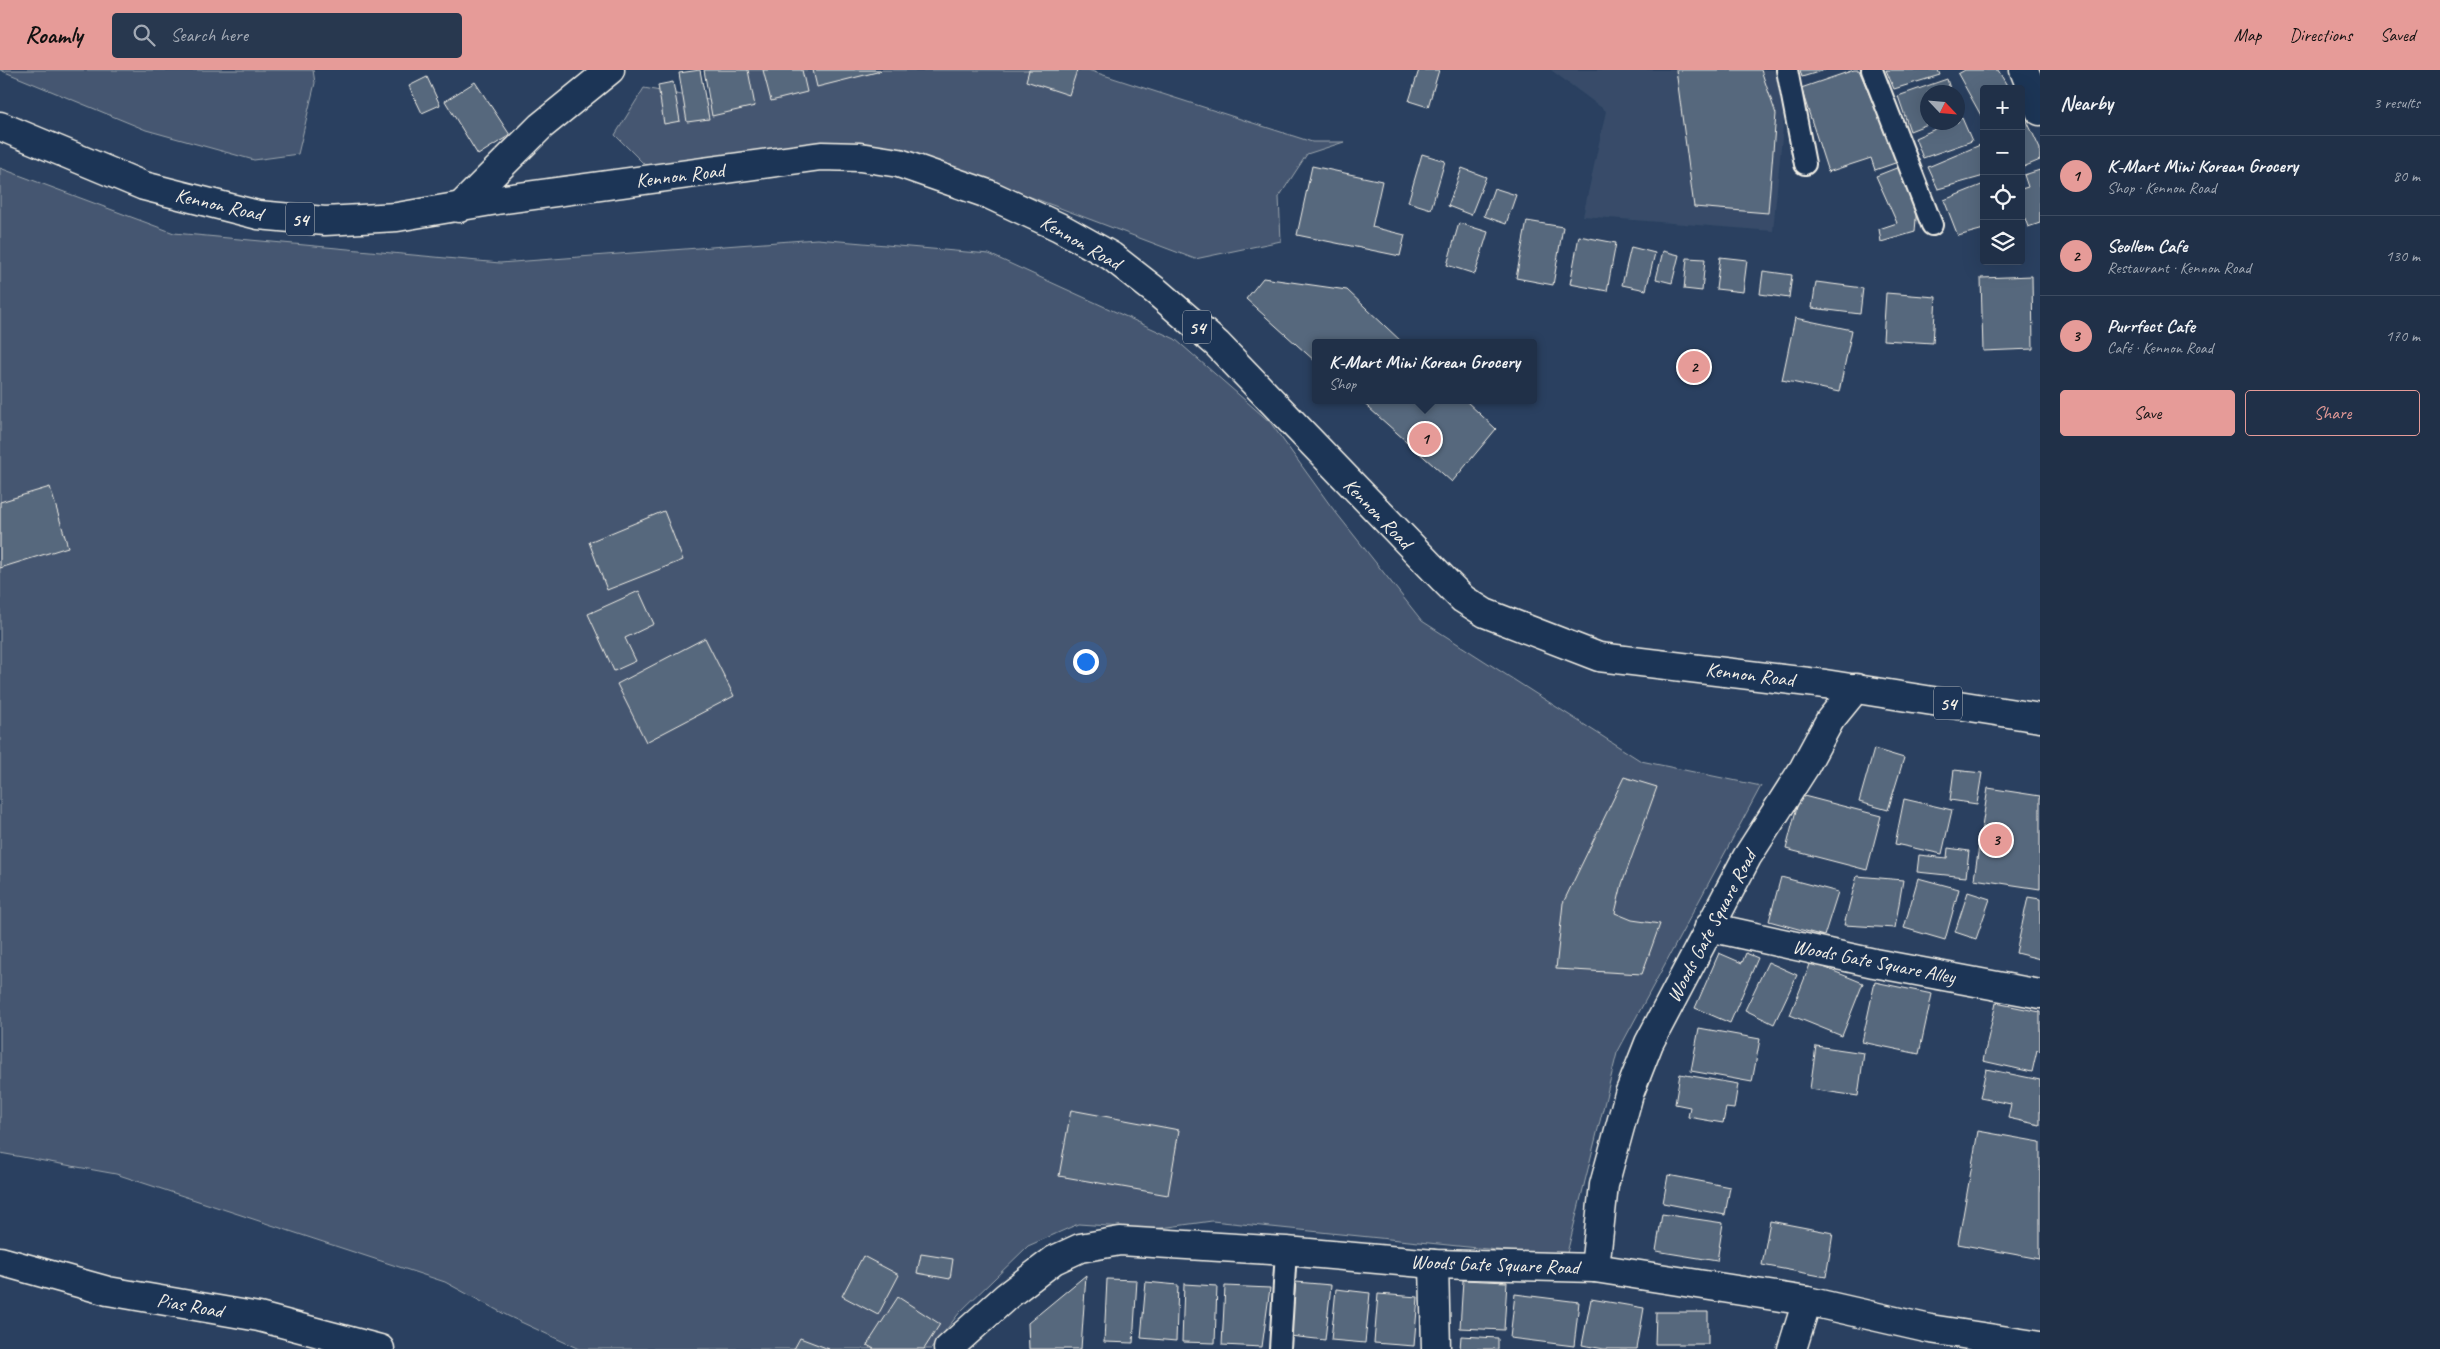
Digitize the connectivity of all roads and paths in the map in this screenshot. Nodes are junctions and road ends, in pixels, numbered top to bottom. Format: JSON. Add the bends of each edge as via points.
{"nodes":[{"id":1,"x":610,"y":70,"type":"edge"},
{"id":2,"x":1787,"y":70,"type":"edge"},
{"id":3,"x":1872,"y":70,"type":"edge"},
{"id":4,"x":2024,"y":70,"type":"edge"},
{"id":5,"x":2040,"y":111,"type":"edge"},
{"id":6,"x":0,"y":126,"type":"edge"},
{"id":7,"x":1805,"y":164,"type":"dead end"},
{"id":8,"x":459,"y":208,"type":"junction"},
{"id":9,"x":1932,"y":225,"type":"dead end"},
{"id":10,"x":1825,"y":684,"type":"junction"},
{"id":11,"x":1856,"y":688,"type":"junction"},
{"id":12,"x":2040,"y":718,"type":"edge"},
{"id":13,"x":1830,"y":720,"type":"junction"},
{"id":14,"x":1709,"y":927,"type":"junction"},
{"id":15,"x":2040,"y":994,"type":"edge"},
{"id":16,"x":1286,"y":1251,"type":"junction"},
{"id":17,"x":0,"y":1260,"type":"edge"},
{"id":18,"x":1434,"y":1264,"type":"junction"},
{"id":19,"x":1595,"y":1268,"type":"junction"},
{"id":20,"x":1807,"y":1301,"type":"junction"},
{"id":21,"x":2040,"y":1346,"type":"edge"},
{"id":22,"x":380,"y":1349,"type":"edge"},
{"id":23,"x":948,"y":1349,"type":"edge"},
{"id":24,"x":1280,"y":1349,"type":"edge"},
{"id":25,"x":1436,"y":1349,"type":"edge"},
{"id":26,"x":1792,"y":1349,"type":"edge"}],
"edges":[{"from":1,"to":8,"type":"main road","via":[[541,126]]},
{"from":2,"to":7,"type":"lane"},
{"from":3,"to":9,"type":"lane"},
{"from":4,"to":5,"type":"main road"},
{"from":6,"to":8,"type":"main road","name":"Kennon Road","number":"54","via":[[144,186],[258,215],[325,221]]},
{"from":8,"to":10,"type":"main road","name":"Kennon Road","number":"54","via":[[497,200],[821,156],[899,163],[988,194],[1111,256],[1157,292],[1216,344],[1446,583],[1485,613],[1599,657]]},
{"from":10,"to":11,"type":"main road","name":"Kennon Road","number":"54"},
{"from":10,"to":13,"type":"main road"},
{"from":11,"to":12,"type":"main road","name":"Kennon Road","number":"54"},
{"from":11,"to":13,"type":"main road","name":"Woods Gate Square Road"},
{"from":13,"to":14,"type":"main road","name":"Woods Gate Square Road","via":[[1809,760],[1747,857]]},
{"from":14,"to":15,"type":"main road","name":"Woods Gate Square Alley"},
{"from":14,"to":19,"type":"main road","name":"Woods Gate Square Road","via":[[1649,1043],[1628,1094],[1604,1185]]},
{"from":16,"to":18,"type":"main road","name":"Woods Gate Square Road"},
{"from":16,"to":23,"type":"main road","name":"Woods Gate Square Road","via":[[1120,1242],[1080,1248],[1054,1260],[1032,1276]]},
{"from":16,"to":24,"type":"lane"},
{"from":17,"to":22,"type":"main road","name":"Pias Road","via":[[108,1291],[259,1317]]},
{"from":18,"to":19,"type":"main road","name":"Woods Gate Square Road"},
{"from":18,"to":25,"type":"main road"},
{"from":19,"to":20,"type":"main road"},
{"from":20,"to":21,"type":"main road","via":[[1930,1329]]},
{"from":20,"to":26,"type":"main road"}]}
